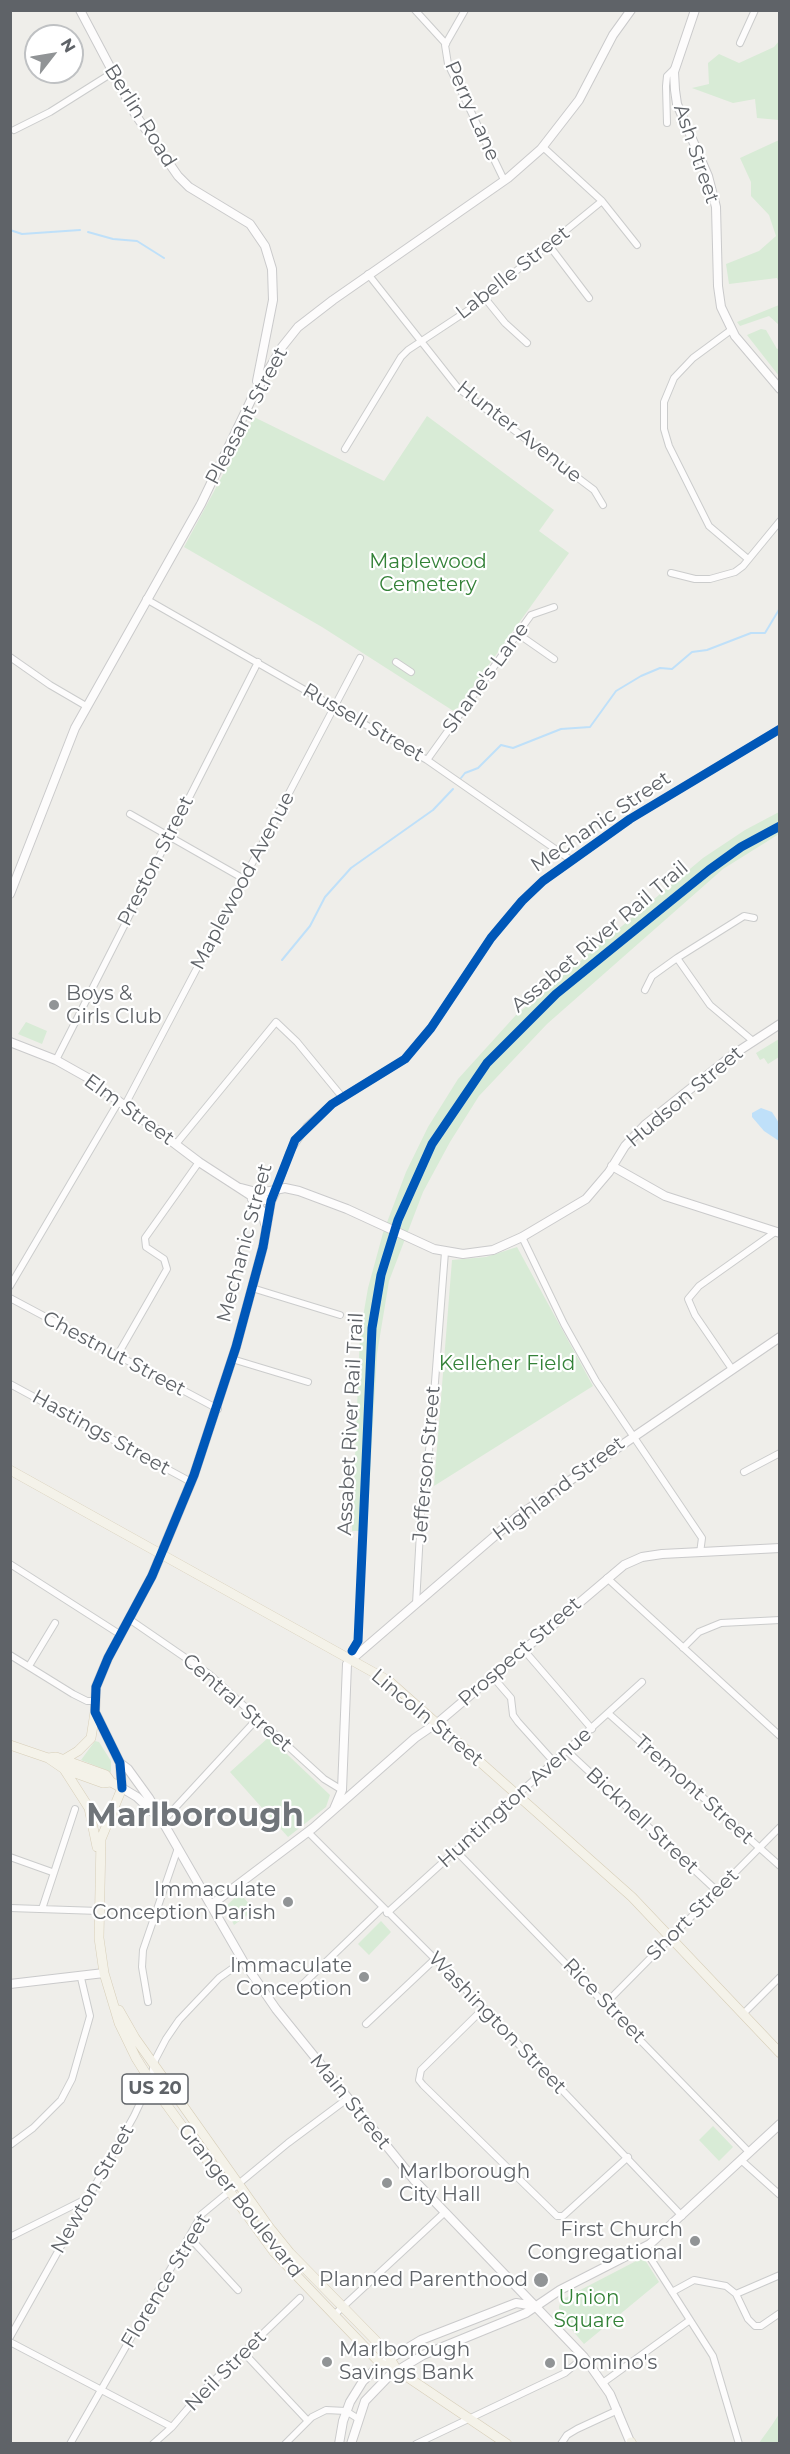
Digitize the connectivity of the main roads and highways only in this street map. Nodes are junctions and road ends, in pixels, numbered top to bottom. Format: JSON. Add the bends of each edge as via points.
{"nodes":[{"id":1,"x":10,"y":1470,"type":"edge"},
{"id":2,"x":96,"y":1712,"type":"road end"},
{"id":3,"x":10,"y":1746,"type":"edge"},
{"id":4,"x":64,"y":1764,"type":"junction"},
{"id":5,"x":100,"y":1864,"type":"junction"},
{"id":6,"x":105,"y":1973,"type":"junction"},
{"id":7,"x":780,"y":2053,"type":"edge"},
{"id":8,"x":397,"y":2370,"type":"junction"},
{"id":9,"x":507,"y":2444,"type":"edge"}],
"edges":[{"from":1,"to":7,"type":"main road","name":"Lincoln Street","via":[[389,1681],[603,1870]]},
{"from":2,"to":4,"type":"main road","via":[[91,1738]]},
{"from":3,"to":4,"type":"main road"},
{"from":4,"to":5,"type":"main road","number":"US 20","via":[[89,1808]]},
{"from":4,"to":5,"type":"main road","name":"Granger Boulevard","number":"US 20","via":[[106,1775],[122,1788],[102,1834]]},
{"from":5,"to":6,"type":"main road","name":"Granger Boulevard","number":"US 20","via":[[99,1938]]},
{"from":6,"to":8,"type":"main road","name":"Granger Boulevard","number":"US 20","via":[[124,2020],[238,2184],[290,2253],[391,2358]]},
{"from":6,"to":8,"type":"main road","name":"Granger Boulevard","number":"US 20","via":[[118,2023],[150,2082],[230,2193],[274,2252],[381,2364]]},
{"from":8,"to":9,"type":"main road","name":"Granger Boulevard","number":"US 20"}]}
